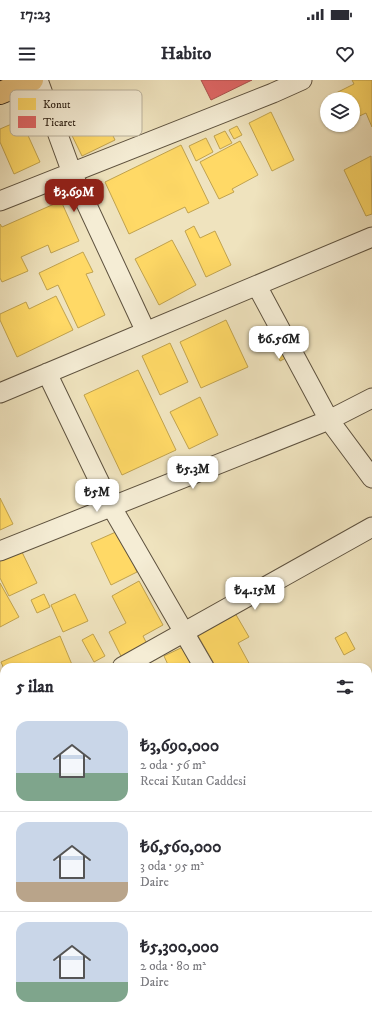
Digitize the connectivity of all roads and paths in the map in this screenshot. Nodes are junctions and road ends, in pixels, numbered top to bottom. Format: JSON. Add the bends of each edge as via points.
{"nodes":[{"id":1,"x":32,"y":80,"type":"edge"},
{"id":2,"x":38,"y":80,"type":"edge"},
{"id":3,"x":302,"y":80,"type":"edge"},
{"id":4,"x":42,"y":90,"type":"edge"},
{"id":5,"x":0,"y":93,"type":"edge"},
{"id":6,"x":58,"y":136,"type":"edge"},
{"id":7,"x":72,"y":173,"type":"junction"},
{"id":8,"x":0,"y":202,"type":"edge"},
{"id":9,"x":372,"y":237,"type":"edge"},
{"id":10,"x":256,"y":286,"type":"junction"},
{"id":11,"x":146,"y":332,"type":"junction"},
{"id":12,"x":48,"y":374,"type":"junction"},
{"id":13,"x":0,"y":393,"type":"edge"},
{"id":14,"x":372,"y":398,"type":"edge"},
{"id":15,"x":328,"y":420,"type":"junction"},
{"id":16,"x":372,"y":478,"type":"edge"},
{"id":17,"x":111,"y":506,"type":"junction"},
{"id":18,"x":372,"y":527,"type":"edge"},
{"id":19,"x":0,"y":551,"type":"edge"},
{"id":20,"x":184,"y":632,"type":"junction"},
{"id":21,"x":129,"y":663,"type":"edge"},
{"id":22,"x":202,"y":663,"type":"edge"}],
"edges":[{"from":1,"to":5,"type":"main road"},
{"from":2,"to":4,"type":"street"},
{"from":3,"to":7,"type":"street"},
{"from":6,"to":7,"type":"street"},
{"from":7,"to":8,"type":"street"},
{"from":7,"to":11,"type":"street"},
{"from":9,"to":10,"type":"street"},
{"from":10,"to":11,"type":"street"},
{"from":10,"to":15,"type":"street"},
{"from":11,"to":12,"type":"street"},
{"from":12,"to":13,"type":"street"},
{"from":12,"to":17,"type":"street"},
{"from":14,"to":15,"type":"street"},
{"from":15,"to":16,"type":"street"},
{"from":15,"to":17,"type":"street"},
{"from":17,"to":19,"type":"street"},
{"from":17,"to":20,"type":"street"},
{"from":18,"to":20,"type":"street"},
{"from":20,"to":21,"type":"street"},
{"from":20,"to":22,"type":"street"}]}
